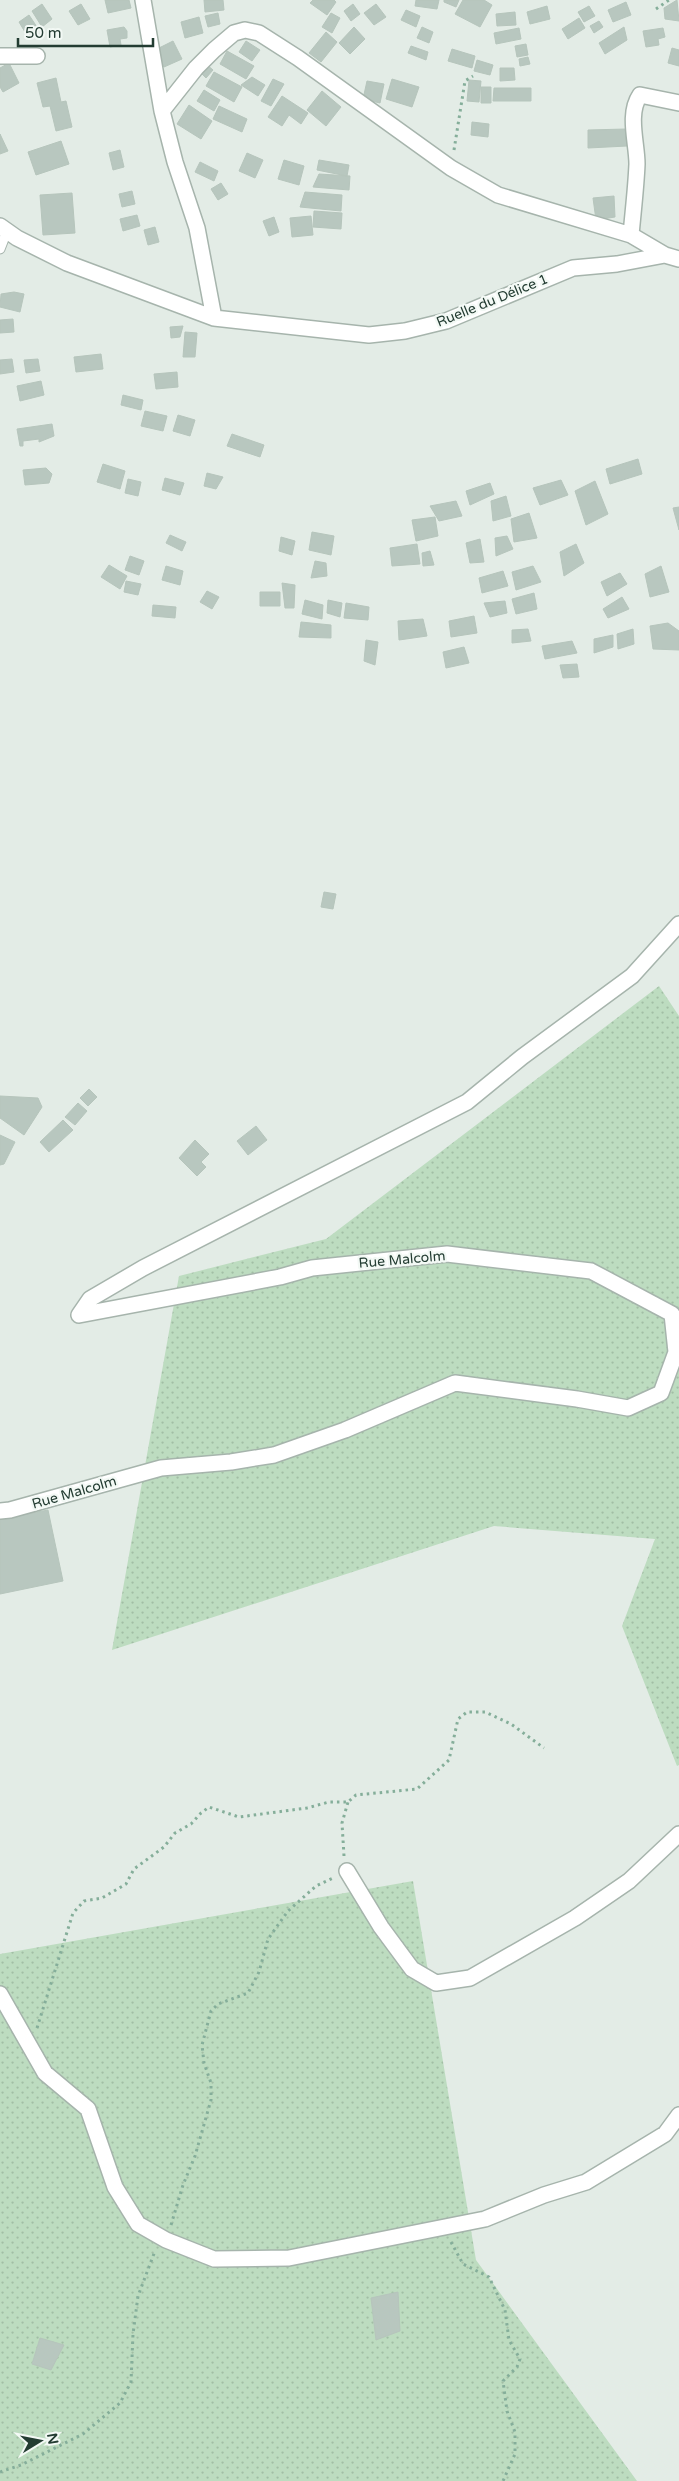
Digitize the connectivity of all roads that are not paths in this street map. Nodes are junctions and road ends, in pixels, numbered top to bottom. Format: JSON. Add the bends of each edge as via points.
{"nodes":[{"id":1,"x":143,"y":0,"type":"edge"},
{"id":2,"x":0,"y":56,"type":"edge"},
{"id":3,"x":37,"y":56,"type":"dead end"},
{"id":4,"x":679,"y":103,"type":"edge"},
{"id":5,"x":162,"y":111,"type":"junction"},
{"id":6,"x":3,"y":228,"type":"edge"},
{"id":7,"x":631,"y":235,"type":"junction"},
{"id":8,"x":0,"y":249,"type":"edge"},
{"id":9,"x":672,"y":257,"type":"edge"},
{"id":10,"x":214,"y":318,"type":"junction"},
{"id":11,"x":679,"y":924,"type":"edge"},
{"id":12,"x":677,"y":1335,"type":"edge"},
{"id":13,"x":0,"y":1511,"type":"edge"},
{"id":14,"x":679,"y":1834,"type":"edge"},
{"id":15,"x":347,"y":1871,"type":"road end"},
{"id":16,"x":0,"y":1994,"type":"edge"},
{"id":17,"x":679,"y":2115,"type":"edge"}],
"edges":[{"from":1,"to":5,"type":"street"},
{"from":2,"to":3,"type":"street"},
{"from":4,"to":7,"type":"street","via":[[640,95],[637,100],[634,122],[637,163]]},
{"from":5,"to":7,"type":"street","via":[[196,68],[234,33],[245,30],[259,33],[451,168],[498,195]]},
{"from":5,"to":10,"type":"street","via":[[197,228]]},
{"from":6,"to":8,"type":"lane"},
{"from":6,"to":10,"type":"street","name":"Ruelle du Délice 1","via":[[67,263]]},
{"from":7,"to":9,"type":"street"},
{"from":9,"to":10,"type":"street","name":"Ruelle du Délice 1","via":[[573,268],[446,321],[405,331],[369,334]]},
{"from":11,"to":12,"type":"street","name":"Rue Malcolm","via":[[632,976],[467,1102],[143,1268],[90,1299],[79,1316],[312,1268],[447,1254],[591,1271],[672,1314]]},
{"from":12,"to":13,"type":"street","name":"Rue Malcolm","via":[[676,1352],[661,1393],[628,1408],[455,1383],[345,1430],[274,1455],[161,1468]]},
{"from":14,"to":15,"type":"street","via":[[628,1880],[575,1918],[470,1978],[436,1983],[412,1970]]},
{"from":16,"to":17,"type":"street","via":[[44,2073],[88,2109],[115,2186],[138,2224],[214,2259],[288,2258],[485,2219],[586,2182],[665,2134]]}]}
